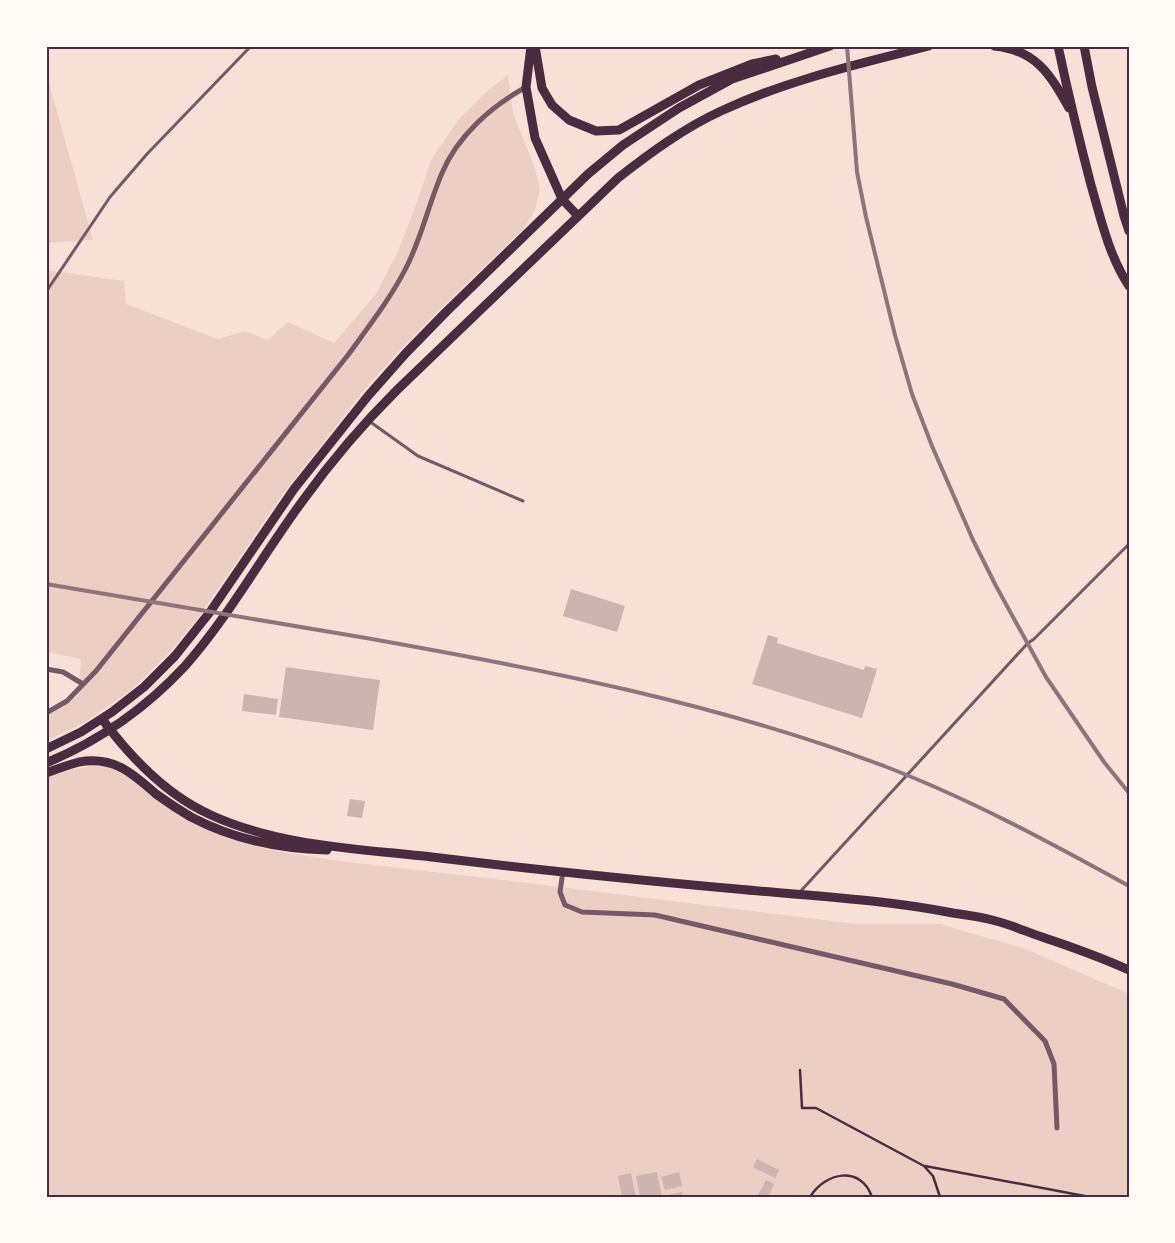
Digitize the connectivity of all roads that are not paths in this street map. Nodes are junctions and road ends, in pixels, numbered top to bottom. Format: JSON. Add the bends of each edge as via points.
{"nodes":[{"id":1,"x":250,"y":46,"type":"edge"},
{"id":2,"x":531,"y":46,"type":"edge"},
{"id":3,"x":535,"y":46,"type":"edge"},
{"id":4,"x":830,"y":46,"type":"edge"},
{"id":5,"x":929,"y":46,"type":"edge"},
{"id":6,"x":994,"y":46,"type":"edge"},
{"id":7,"x":1058,"y":46,"type":"edge"},
{"id":8,"x":1084,"y":46,"type":"edge"},
{"id":9,"x":816,"y":50,"type":"junction"},
{"id":10,"x":526,"y":87,"type":"junction"},
{"id":11,"x":1073,"y":115,"type":"junction"},
{"id":12,"x":562,"y":199,"type":"junction"},
{"id":13,"x":578,"y":216,"type":"junction"},
{"id":14,"x":1129,"y":230,"type":"edge"},
{"id":15,"x":1129,"y":286,"type":"edge"},
{"id":16,"x":46,"y":292,"type":"edge"},
{"id":17,"x":368,"y":420,"type":"junction"},
{"id":18,"x":523,"y":501,"type":"dead end"},
{"id":19,"x":1129,"y":544,"type":"edge"},
{"id":20,"x":46,"y":669,"type":"edge"},
{"id":21,"x":83,"y":684,"type":"junction"},
{"id":22,"x":46,"y":713,"type":"edge"},
{"id":23,"x":102,"y":719,"type":"junction"},
{"id":24,"x":110,"y":730,"type":"junction"},
{"id":25,"x":46,"y":748,"type":"edge"},
{"id":26,"x":46,"y":763,"type":"edge"},
{"id":27,"x":46,"y":773,"type":"edge"},
{"id":28,"x":356,"y":848,"type":"junction"},
{"id":29,"x":563,"y":872,"type":"junction"},
{"id":30,"x":799,"y":894,"type":"junction"},
{"id":31,"x":1129,"y":970,"type":"edge"},
{"id":32,"x":1057,"y":1128,"type":"dead end"}],
"edges":[{"from":1,"to":16,"type":"lane","via":[[110,197]]},
{"from":2,"to":10,"type":"main road"},
{"from":3,"to":9,"type":"main road","via":[[542,88],[552,105],[569,120],[596,130],[619,130],[700,85],[752,64]]},
{"from":4,"to":9,"type":"main road"},
{"from":5,"to":13,"type":"main road","via":[[795,81],[720,112],[684,131],[632,167]]},
{"from":6,"to":11,"type":"main road","via":[[1022,52],[1037,63],[1052,78]]},
{"from":7,"to":11,"type":"main road"},
{"from":8,"to":14,"type":"main road"},
{"from":9,"to":12,"type":"main road","via":[[732,79],[679,108],[623,145]]},
{"from":10,"to":12,"type":"main road","via":[[534,138]]},
{"from":10,"to":21,"type":"street","via":[[495,107],[456,147],[442,173],[416,247],[383,307],[348,355]]},
{"from":11,"to":15,"type":"main road","via":[[1101,220],[1122,276]]},
{"from":12,"to":13,"type":"main road"},
{"from":12,"to":23,"type":"main road","via":[[394,367],[294,489],[188,641],[144,686]]},
{"from":13,"to":17,"type":"main road"},
{"from":17,"to":18,"type":"lane","via":[[418,456]]},
{"from":17,"to":24,"type":"main road","via":[[304,499],[199,649],[169,683]]},
{"from":19,"to":30,"type":"lane","via":[[1027,644]]},
{"from":20,"to":21,"type":"street","via":[[63,672]]},
{"from":21,"to":22,"type":"street","via":[[67,701]]},
{"from":23,"to":24,"type":"main road"},
{"from":23,"to":25,"type":"main road"},
{"from":24,"to":26,"type":"main road"},
{"from":24,"to":28,"type":"main road","via":[[160,782],[212,816],[283,838]]},
{"from":27,"to":28,"type":"main road","via":[[78,762],[111,763],[128,770],[191,817],[230,834],[306,849]]},
{"from":28,"to":29,"type":"main road"},
{"from":29,"to":30,"type":"main road"},
{"from":29,"to":32,"type":"street","via":[[560,892],[565,905],[582,912],[655,915],[1004,999],[1045,1041],[1054,1064]]},
{"from":30,"to":31,"type":"main road","via":[[860,899],[997,921]]}]}
